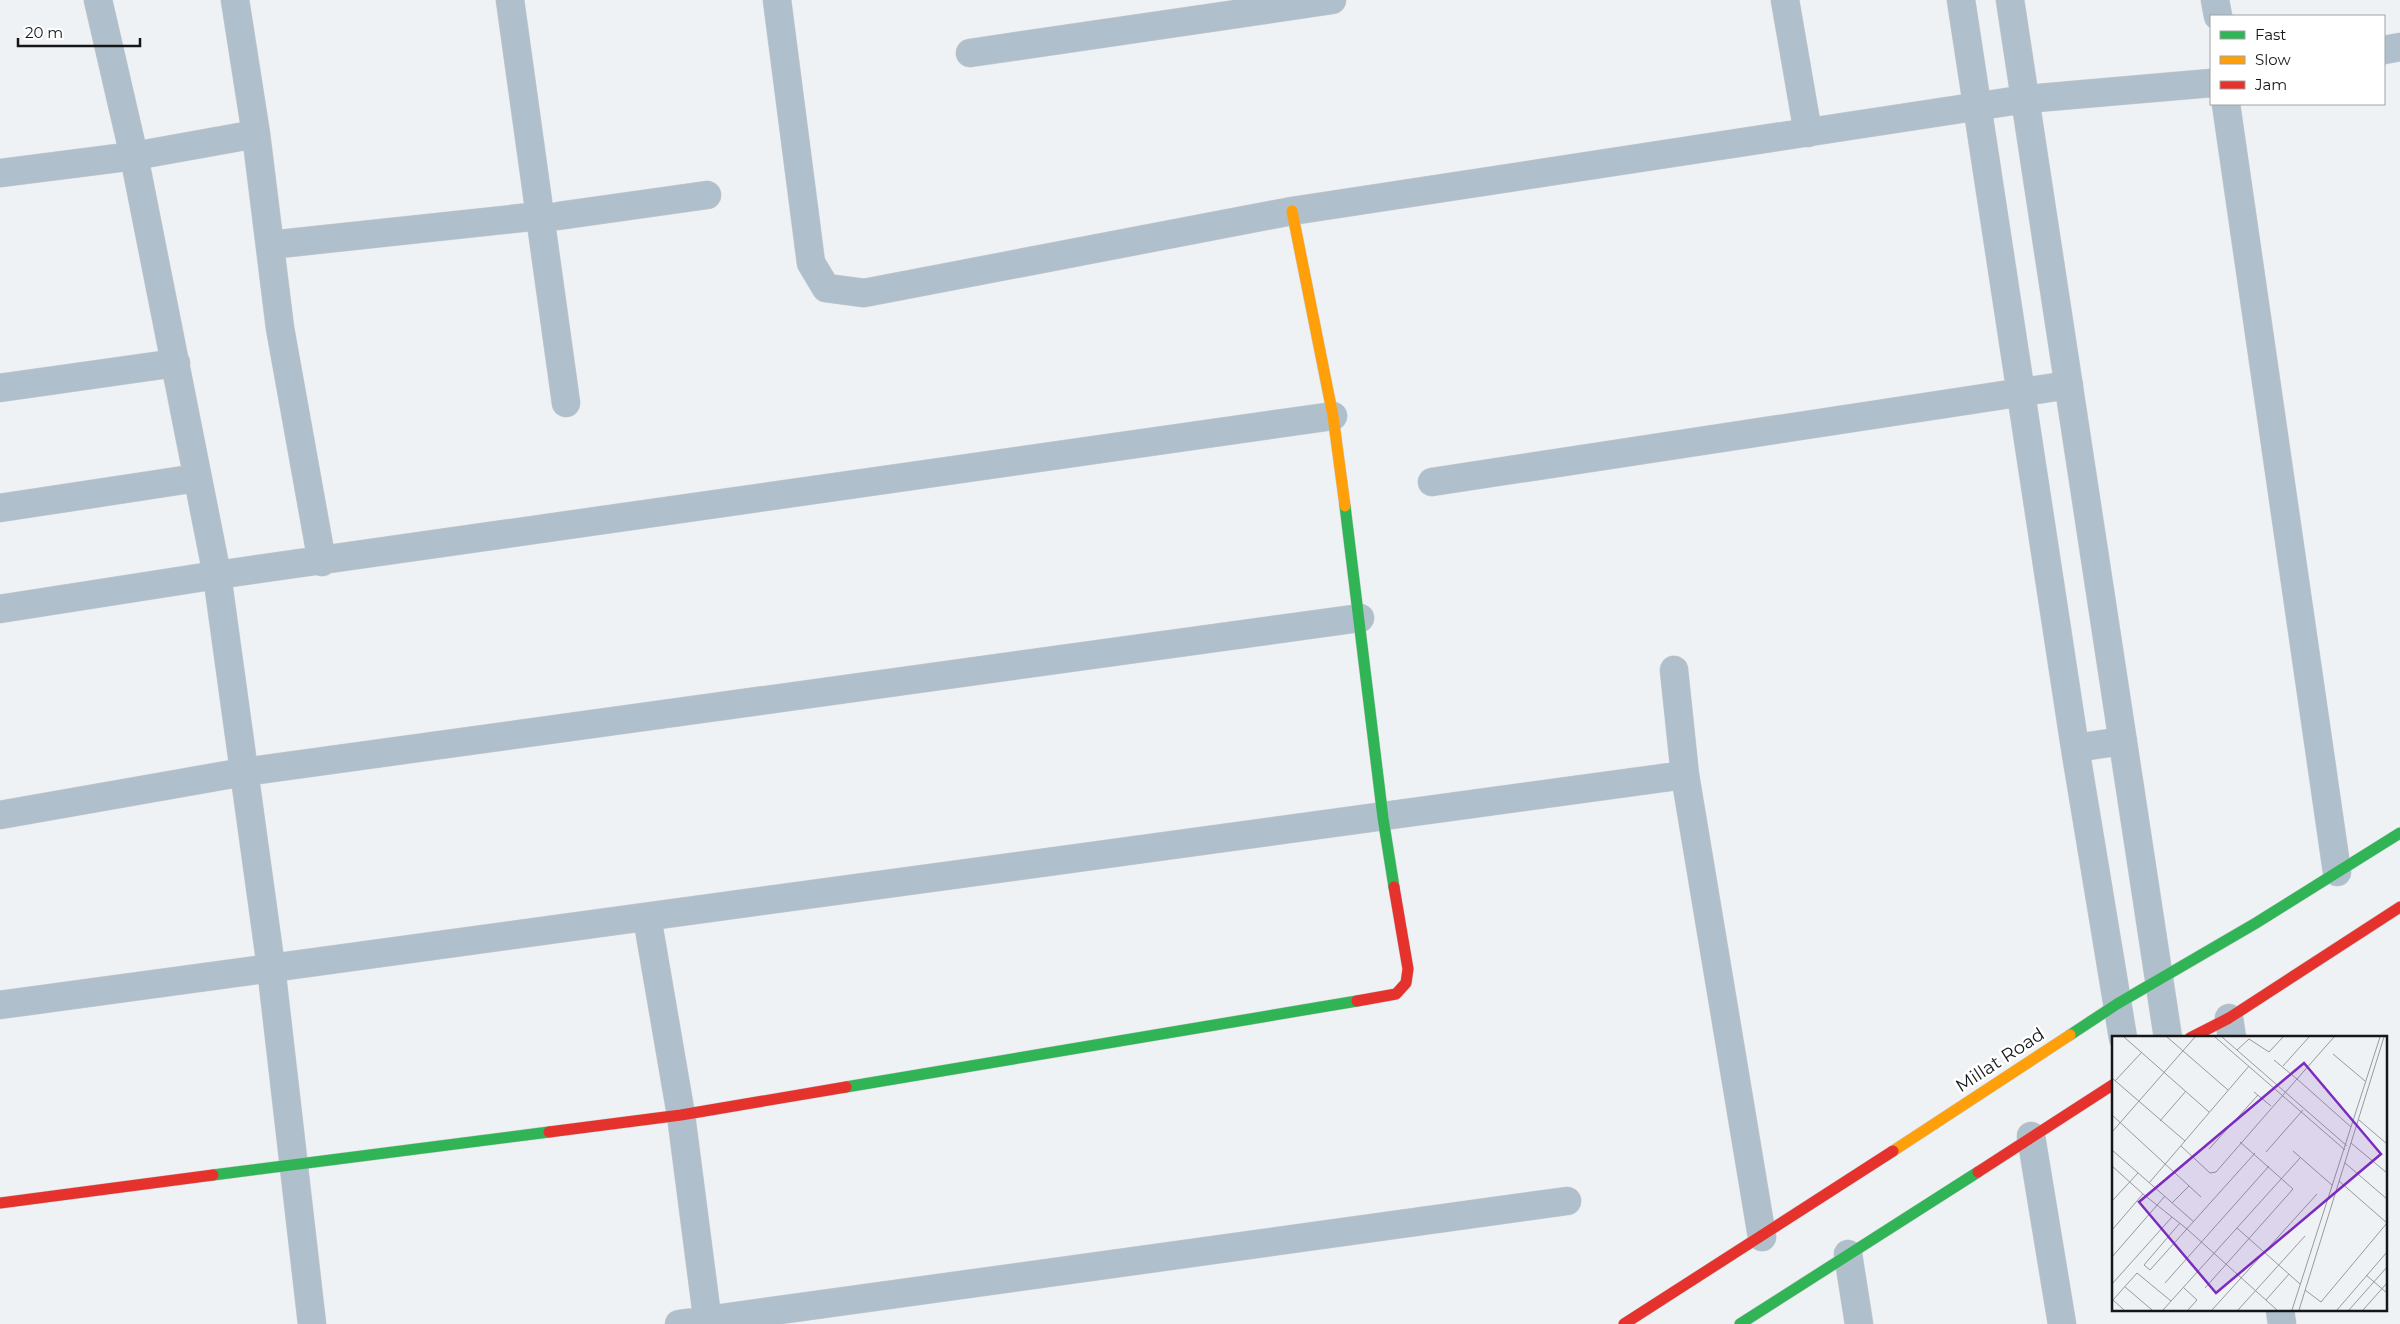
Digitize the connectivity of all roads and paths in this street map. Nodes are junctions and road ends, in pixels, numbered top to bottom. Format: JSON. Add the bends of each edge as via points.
{"nodes":[{"id":1,"x":98,"y":0,"type":"edge"},
{"id":2,"x":235,"y":0,"type":"edge"},
{"id":3,"x":510,"y":0,"type":"edge"},
{"id":4,"x":777,"y":0,"type":"edge"},
{"id":5,"x":1332,"y":0,"type":"edge"},
{"id":6,"x":1784,"y":0,"type":"edge"},
{"id":7,"x":1961,"y":0,"type":"edge"},
{"id":8,"x":2010,"y":0,"type":"edge"},
{"id":9,"x":2215,"y":0,"type":"edge"},
{"id":10,"x":2218,"y":15,"type":"edge"},
{"id":11,"x":2400,"y":47,"type":"edge"},
{"id":12,"x":2385,"y":50,"type":"edge"},
{"id":13,"x":970,"y":53,"type":"dead end"},
{"id":14,"x":2210,"y":83,"type":"edge"},
{"id":15,"x":2026,"y":99,"type":"junction"},
{"id":16,"x":2226,"y":105,"type":"edge"},
{"id":17,"x":1978,"y":107,"type":"junction"},
{"id":18,"x":1808,"y":133,"type":"junction"},
{"id":19,"x":256,"y":134,"type":"junction"},
{"id":20,"x":134,"y":156,"type":"junction"},
{"id":21,"x":0,"y":173,"type":"edge"},
{"id":22,"x":707,"y":195,"type":"dead end"},
{"id":23,"x":1292,"y":211,"type":"junction"},
{"id":24,"x":549,"y":216,"type":"junction"},
{"id":25,"x":270,"y":245,"type":"junction"},
{"id":26,"x":176,"y":362,"type":"junction"},
{"id":27,"x":2069,"y":385,"type":"junction"},
{"id":28,"x":0,"y":388,"type":"edge"},
{"id":29,"x":2022,"y":394,"type":"junction"},
{"id":30,"x":566,"y":403,"type":"dead end"},
{"id":31,"x":1333,"y":416,"type":"junction"},
{"id":32,"x":197,"y":478,"type":"junction"},
{"id":33,"x":1432,"y":482,"type":"dead end"},
{"id":34,"x":0,"y":508,"type":"edge"},
{"id":35,"x":322,"y":562,"type":"junction"},
{"id":36,"x":217,"y":576,"type":"junction"},
{"id":37,"x":0,"y":609,"type":"edge"},
{"id":38,"x":1360,"y":618,"type":"junction"},
{"id":39,"x":1674,"y":670,"type":"dead end"},
{"id":40,"x":2123,"y":740,"type":"junction"},
{"id":41,"x":2075,"y":748,"type":"junction"},
{"id":42,"x":244,"y":772,"type":"junction"},
{"id":43,"x":1685,"y":775,"type":"junction"},
{"id":44,"x":0,"y":815,"type":"edge"},
{"id":45,"x":1383,"y":818,"type":"junction"},
{"id":46,"x":2400,"y":833,"type":"edge"},
{"id":47,"x":2337,"y":872,"type":"junction"},
{"id":48,"x":2400,"y":907,"type":"edge"},
{"id":49,"x":647,"y":917,"type":"junction"},
{"id":50,"x":271,"y":967,"type":"junction"},
{"id":51,"x":2159,"y":978,"type":"junction"},
{"id":52,"x":2117,"y":1004,"type":"junction"},
{"id":53,"x":0,"y":1005,"type":"edge"},
{"id":54,"x":2230,"y":1028,"type":"edge"},
{"id":55,"x":2123,"y":1036,"type":"edge"},
{"id":56,"x":2168,"y":1036,"type":"edge"},
{"id":57,"x":2198,"y":1036,"type":"edge"},
{"id":58,"x":2112,"y":1085,"type":"edge"},
{"id":59,"x":681,"y":1115,"type":"junction"},
{"id":60,"x":2031,"y":1136,"type":"junction"},
{"id":61,"x":293,"y":1166,"type":"junction"},
{"id":62,"x":1567,"y":1201,"type":"dead end"},
{"id":63,"x":0,"y":1203,"type":"edge"},
{"id":64,"x":1762,"y":1237,"type":"junction"},
{"id":65,"x":1848,"y":1254,"type":"junction"},
{"id":66,"x":707,"y":1322,"type":"edge"},
{"id":67,"x":312,"y":1324,"type":"edge"},
{"id":68,"x":679,"y":1324,"type":"edge"},
{"id":69,"x":1624,"y":1324,"type":"edge"},
{"id":70,"x":1740,"y":1324,"type":"edge"},
{"id":71,"x":1859,"y":1324,"type":"edge"},
{"id":72,"x":2062,"y":1324,"type":"edge"}],
"edges":[{"from":1,"to":20,"type":"street"},
{"from":2,"to":19,"type":"street"},
{"from":3,"to":24,"type":"street"},
{"from":4,"to":23,"type":"street","via":[[811,263],[826,288],[864,293]]},
{"from":5,"to":13,"type":"street"},
{"from":6,"to":18,"type":"street"},
{"from":7,"to":17,"type":"street"},
{"from":8,"to":15,"type":"street"},
{"from":9,"to":10,"type":"street"},
{"from":11,"to":12,"type":"street"},
{"from":14,"to":15,"type":"street"},
{"from":15,"to":17,"type":"street"},
{"from":15,"to":27,"type":"street"},
{"from":16,"to":47,"type":"street"},
{"from":17,"to":18,"type":"street"},
{"from":17,"to":29,"type":"street"},
{"from":18,"to":23,"type":"street"},
{"from":19,"to":20,"type":"street"},
{"from":19,"to":25,"type":"street"},
{"from":20,"to":21,"type":"street"},
{"from":20,"to":26,"type":"street"},
{"from":22,"to":24,"type":"street"},
{"from":23,"to":31,"type":"street"},
{"from":24,"to":25,"type":"street"},
{"from":24,"to":30,"type":"street"},
{"from":25,"to":35,"type":"street","via":[[280,328]]},
{"from":26,"to":28,"type":"street"},
{"from":26,"to":32,"type":"street"},
{"from":27,"to":29,"type":"street"},
{"from":27,"to":40,"type":"street"},
{"from":29,"to":33,"type":"street"},
{"from":29,"to":41,"type":"street"},
{"from":31,"to":35,"type":"street"},
{"from":31,"to":38,"type":"street"},
{"from":32,"to":34,"type":"street"},
{"from":32,"to":36,"type":"street"},
{"from":35,"to":36,"type":"street"},
{"from":36,"to":37,"type":"street"},
{"from":36,"to":42,"type":"street"},
{"from":38,"to":42,"type":"street"},
{"from":38,"to":45,"type":"street"},
{"from":39,"to":43,"type":"street"},
{"from":40,"to":41,"type":"street"},
{"from":40,"to":51,"type":"street"},
{"from":41,"to":52,"type":"street"},
{"from":42,"to":44,"type":"street"},
{"from":42,"to":50,"type":"street"},
{"from":43,"to":45,"type":"street"},
{"from":43,"to":64,"type":"street"},
{"from":45,"to":49,"type":"street"},
{"from":45,"to":59,"type":"street","via":[[1408,977],[1402,990],[1396,994]]},
{"from":46,"to":47,"type":"street","name":"Millat Road"},
{"from":47,"to":51,"type":"street","name":"Millat Road"},
{"from":48,"to":54,"type":"street"},
{"from":49,"to":50,"type":"street"},
{"from":49,"to":59,"type":"street"},
{"from":50,"to":53,"type":"street"},
{"from":50,"to":61,"type":"street"},
{"from":51,"to":52,"type":"street","name":"Millat Road"},
{"from":51,"to":56,"type":"street"},
{"from":52,"to":55,"type":"street"},
{"from":52,"to":64,"type":"street","name":"Millat Road"},
{"from":54,"to":57,"type":"street"},
{"from":58,"to":60,"type":"street"},
{"from":59,"to":61,"type":"street"},
{"from":59,"to":66,"type":"street"},
{"from":60,"to":65,"type":"street"},
{"from":60,"to":72,"type":"street"},
{"from":61,"to":63,"type":"street"},
{"from":61,"to":67,"type":"street"},
{"from":62,"to":66,"type":"street"},
{"from":64,"to":69,"type":"street","name":"Millat Road"},
{"from":65,"to":70,"type":"street"},
{"from":65,"to":71,"type":"street"},
{"from":66,"to":68,"type":"street"}]}
